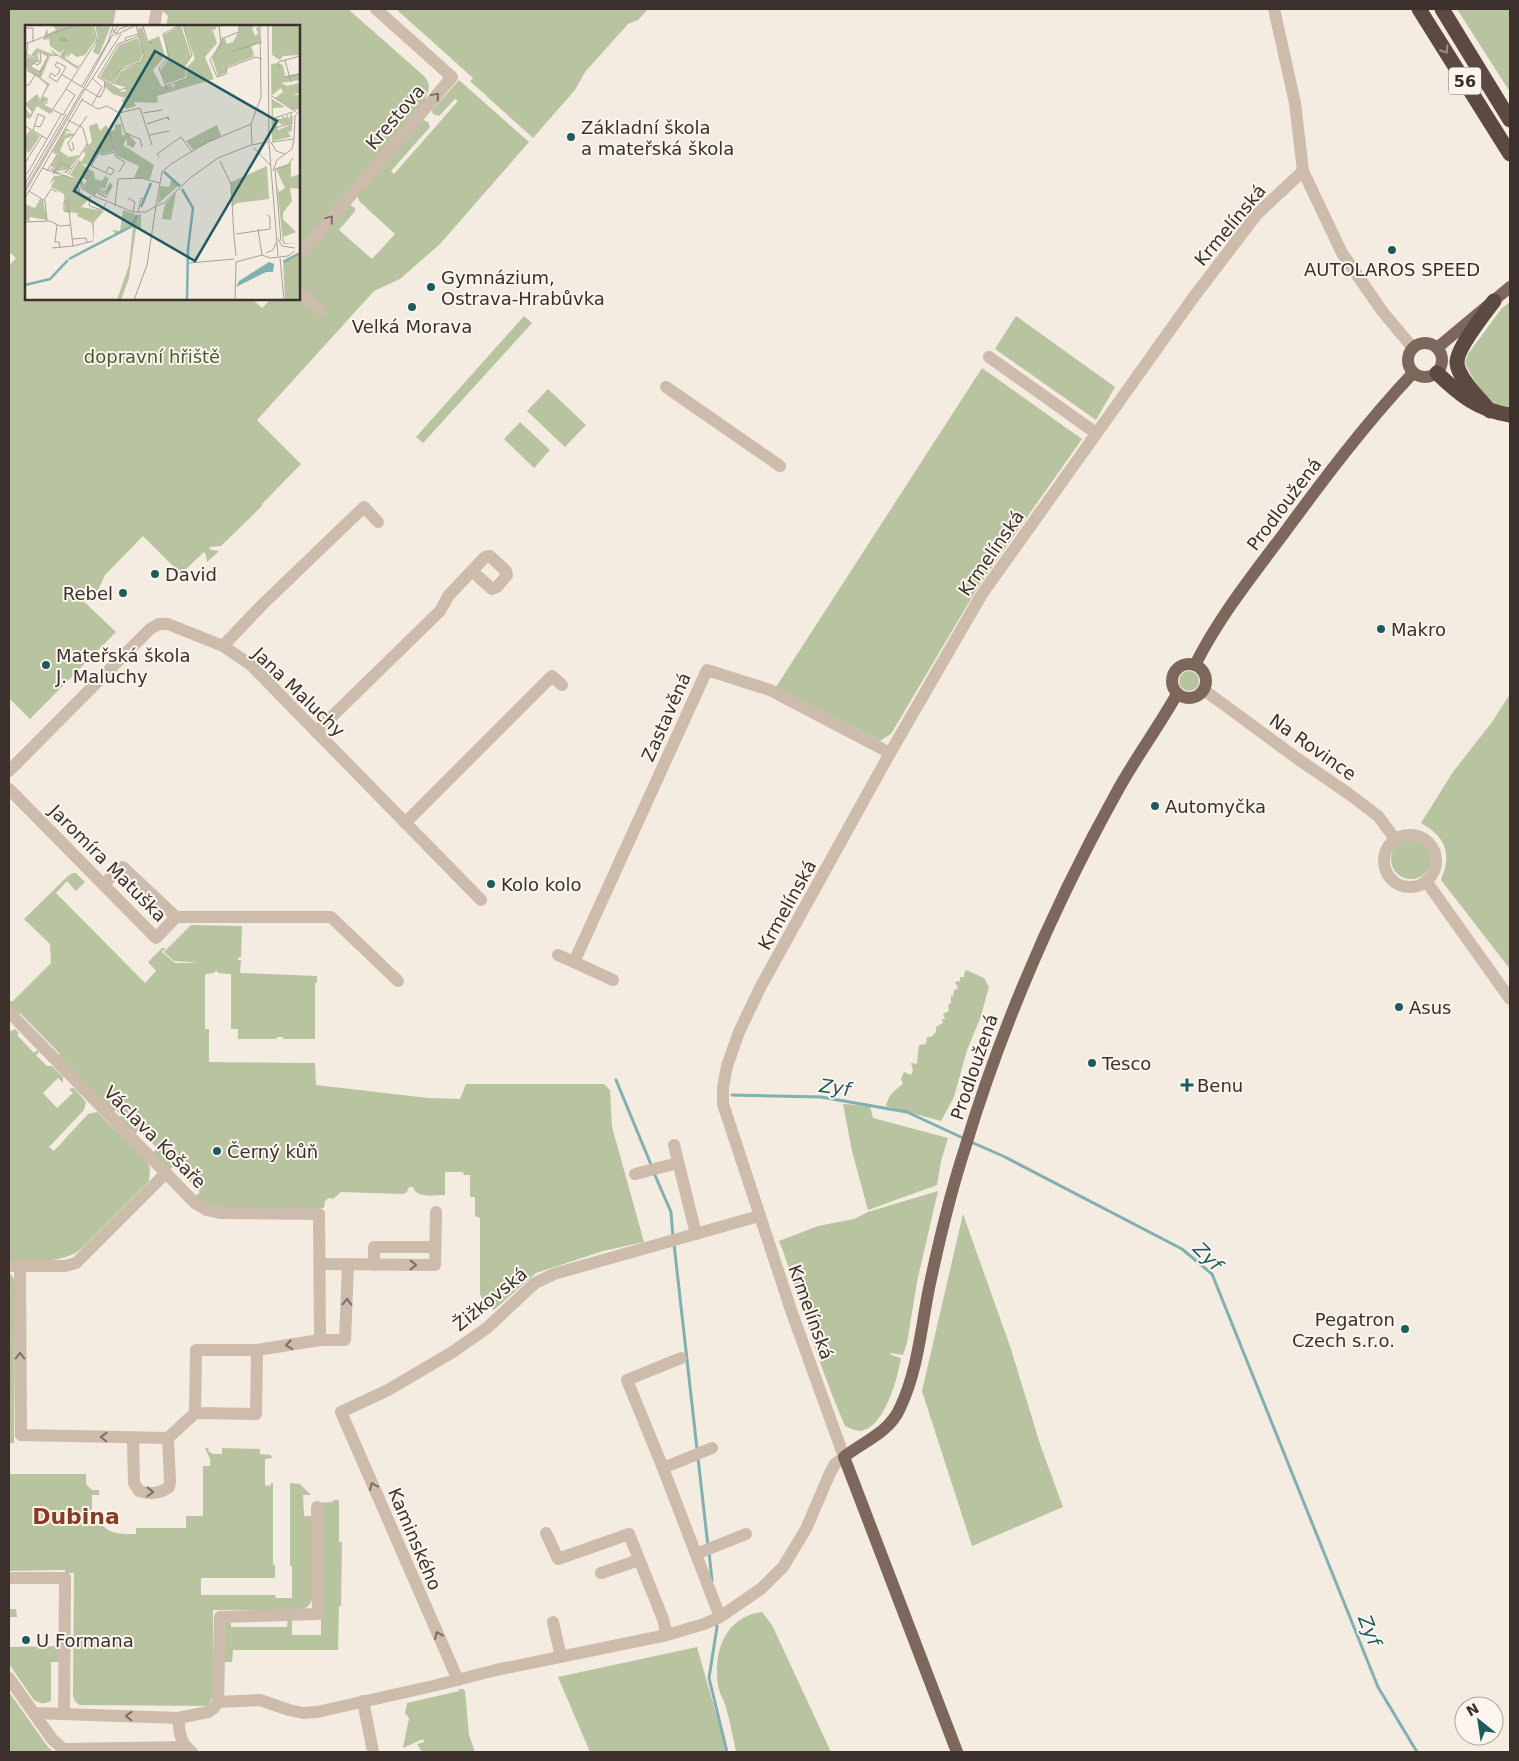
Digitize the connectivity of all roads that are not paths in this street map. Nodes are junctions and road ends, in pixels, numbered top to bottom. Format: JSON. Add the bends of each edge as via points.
{"nodes":[{"id":1,"x":158,"y":9,"type":"edge"},
{"id":2,"x":376,"y":9,"type":"edge"},
{"id":3,"x":1274,"y":9,"type":"edge"},
{"id":4,"x":1419,"y":9,"type":"edge"},
{"id":5,"x":1442,"y":9,"type":"edge"},
{"id":6,"x":154,"y":25,"type":"edge"},
{"id":7,"x":1510,"y":120,"type":"edge"},
{"id":8,"x":1510,"y":154,"type":"edge"},
{"id":9,"x":1303,"y":171,"type":"junction"},
{"id":10,"x":300,"y":255,"type":"edge"},
{"id":11,"x":1510,"y":287,"type":"edge"},
{"id":12,"x":300,"y":292,"type":"edge"},
{"id":13,"x":1494,"y":300,"type":"junction"},
{"id":14,"x":320,"y":310,"type":"dead end"},
{"id":15,"x":1413,"y":348,"type":"junction"},
{"id":16,"x":1437,"y":348,"type":"junction"},
{"id":17,"x":989,"y":357,"type":"dead end"},
{"id":18,"x":1412,"y":373,"type":"junction"},
{"id":19,"x":1437,"y":373,"type":"junction"},
{"id":20,"x":666,"y":387,"type":"dead end"},
{"id":21,"x":1490,"y":411,"type":"junction"},
{"id":22,"x":1510,"y":415,"type":"edge"},
{"id":23,"x":1096,"y":433,"type":"junction"},
{"id":24,"x":780,"y":466,"type":"dead end"},
{"id":25,"x":378,"y":522,"type":"dead end"},
{"id":26,"x":472,"y":571,"type":"dead end"},
{"id":27,"x":223,"y":646,"type":"junction"},
{"id":28,"x":1195,"y":665,"type":"junction"},
{"id":29,"x":562,"y":685,"type":"dead end"},
{"id":30,"x":1204,"y":690,"type":"junction"},
{"id":31,"x":1177,"y":694,"type":"junction"},
{"id":32,"x":316,"y":732,"type":"junction"},
{"id":33,"x":890,"y":753,"type":"junction"},
{"id":34,"x":9,"y":771,"type":"edge"},
{"id":35,"x":9,"y":789,"type":"edge"},
{"id":36,"x":405,"y":823,"type":"junction"},
{"id":37,"x":1395,"y":839,"type":"junction"},
{"id":38,"x":1426,"y":881,"type":"junction"},
{"id":39,"x":103,"y":884,"type":"junction"},
{"id":40,"x":481,"y":900,"type":"dead end"},
{"id":41,"x":176,"y":918,"type":"junction"},
{"id":42,"x":558,"y":955,"type":"dead end"},
{"id":43,"x":574,"y":962,"type":"junction"},
{"id":44,"x":398,"y":980,"type":"dead end"},
{"id":45,"x":613,"y":980,"type":"dead end"},
{"id":46,"x":1510,"y":999,"type":"edge"},
{"id":47,"x":9,"y":1012,"type":"edge"},
{"id":48,"x":674,"y":1145,"type":"dead end"},
{"id":49,"x":678,"y":1163,"type":"junction"},
{"id":50,"x":166,"y":1174,"type":"junction"},
{"id":51,"x":635,"y":1174,"type":"dead end"},
{"id":52,"x":436,"y":1212,"type":"dead end"},
{"id":53,"x":758,"y":1216,"type":"junction"},
{"id":54,"x":696,"y":1234,"type":"junction"},
{"id":55,"x":435,"y":1247,"type":"junction"},
{"id":56,"x":320,"y":1264,"type":"junction"},
{"id":57,"x":348,"y":1264,"type":"junction"},
{"id":58,"x":374,"y":1264,"type":"junction"},
{"id":59,"x":14,"y":1266,"type":"edge"},
{"id":60,"x":320,"y":1340,"type":"junction"},
{"id":61,"x":257,"y":1350,"type":"junction"},
{"id":62,"x":681,"y":1358,"type":"dead end"},
{"id":63,"x":341,"y":1412,"type":"joint"},
{"id":64,"x":195,"y":1413,"type":"junction"},
{"id":65,"x":133,"y":1438,"type":"junction"},
{"id":66,"x":168,"y":1438,"type":"junction"},
{"id":67,"x":712,"y":1448,"type":"dead end"},
{"id":68,"x":844,"y":1457,"type":"junction"},
{"id":69,"x":663,"y":1468,"type":"junction"},
{"id":70,"x":317,"y":1507,"type":"dead end"},
{"id":71,"x":546,"y":1533,"type":"dead end"},
{"id":72,"x":746,"y":1534,"type":"dead end"},
{"id":73,"x":696,"y":1554,"type":"junction"},
{"id":74,"x":639,"y":1560,"type":"junction"},
{"id":75,"x":601,"y":1574,"type":"dead end"},
{"id":76,"x":9,"y":1578,"type":"edge"},
{"id":77,"x":720,"y":1617,"type":"junction"},
{"id":78,"x":553,"y":1622,"type":"dead end"},
{"id":79,"x":667,"y":1635,"type":"junction"},
{"id":80,"x":561,"y":1657,"type":"junction"},
{"id":81,"x":9,"y":1678,"type":"edge"},
{"id":82,"x":458,"y":1680,"type":"junction"},
{"id":83,"x":218,"y":1702,"type":"junction"},
{"id":84,"x":364,"y":1702,"type":"junction"},
{"id":85,"x":34,"y":1713,"type":"junction"},
{"id":86,"x":64,"y":1713,"type":"junction"},
{"id":87,"x":178,"y":1718,"type":"junction"},
{"id":88,"x":189,"y":1749,"type":"edge"},
{"id":89,"x":373,"y":1752,"type":"edge"},
{"id":90,"x":958,"y":1752,"type":"edge"}],
"edges":[{"from":1,"to":6,"type":"street"},
{"from":10,"to":2,"type":"street","name":"Krestova","one_way":true,"via":[[452,78]]},
{"from":3,"to":9,"type":"street","via":[[1295,103]]},
{"from":4,"to":8,"type":"highway","number":"56","one_way":true},
{"from":5,"to":7,"type":"highway","number":"56"},
{"from":9,"to":15,"type":"street","via":[[1342,253],[1382,311]]},
{"from":9,"to":23,"type":"street","name":"Krmelínská","via":[[1257,214]]},
{"from":11,"to":13,"type":"main road"},
{"from":12,"to":14,"type":"street"},
{"from":13,"to":16,"type":"main road"},
{"from":13,"to":21,"type":"highway","via":[[1462,346],[1457,364]]},
{"from":15,"to":16,"type":"main road","via":[[1425,343]]},
{"from":15,"to":18,"type":"main road","via":[[1408,360]]},
{"from":16,"to":19,"type":"main road","via":[[1442,361]]},
{"from":17,"to":23,"type":"street"},
{"from":18,"to":19,"type":"main road","via":[[1425,378]]},
{"from":18,"to":28,"type":"main road","name":"Prodloužená","via":[[1312,494],[1232,603]]},
{"from":19,"to":21,"type":"highway","via":[[1464,396]]},
{"from":20,"to":24,"type":"street"},
{"from":21,"to":22,"type":"highway"},
{"from":23,"to":33,"type":"street","name":"Krmelínská","via":[[982,594]]},
{"from":25,"to":27,"type":"street","via":[[364,506]]},
{"from":26,"to":32,"type":"street","via":[[449,595],[440,611]]},
{"from":27,"to":32,"type":"street","name":"Jana Maluchy","via":[[251,665]]},
{"from":27,"to":34,"type":"street","name":"Jana Maluchy","via":[[168,624],[150,629]]},
{"from":28,"to":30,"type":"main road","via":[[1206,677]]},
{"from":28,"to":31,"type":"main road","via":[[1181,666],[1174,673],[1172,682]]},
{"from":29,"to":36,"type":"street","via":[[552,676]]},
{"from":30,"to":31,"type":"main road","via":[[1190,699]]},
{"from":30,"to":37,"type":"street","name":"Na Rovince","via":[[1350,794],[1378,816]]},
{"from":31,"to":68,"type":"main road","name":"Prodloužená","via":[[1120,786],[1063,895],[1013,1009],[972,1125],[945,1218],[908,1391],[895,1417],[882,1432]]},
{"from":32,"to":36,"type":"street","name":"Jana Maluchy"},
{"from":33,"to":43,"type":"street","name":"Zastavěná","via":[[770,690],[707,670]]},
{"from":33,"to":53,"type":"street","name":"Krmelínská","via":[[761,986],[738,1032],[727,1066],[722,1087],[723,1104]]},
{"from":35,"to":39,"type":"street","name":"Jaromíra Matuška"},
{"from":36,"to":40,"type":"street","name":"Jana Maluchy"},
{"from":37,"to":38,"type":"street","via":[[1403,835],[1421,836],[1434,848],[1436,866]]},
{"from":37,"to":38,"type":"street","via":[[1385,854],[1389,876],[1406,886]]},
{"from":38,"to":46,"type":"street"},
{"from":39,"to":41,"type":"street","via":[[123,866]]},
{"from":39,"to":41,"type":"street","name":"Jaromíra Matuška","via":[[156,938]]},
{"from":41,"to":44,"type":"street","name":"Jaromíra Matuška","via":[[331,917]]},
{"from":42,"to":43,"type":"street"},
{"from":43,"to":45,"type":"street"},
{"from":47,"to":50,"type":"street","name":"Václava Košaře"},
{"from":48,"to":49,"type":"street"},
{"from":49,"to":51,"type":"street"},
{"from":49,"to":54,"type":"street"},
{"from":50,"to":56,"type":"street","name":"Václava Košaře","via":[[195,1203],[207,1210],[220,1213],[319,1214]]},
{"from":50,"to":59,"type":"street","via":[[76,1263]]},
{"from":52,"to":55,"type":"street"},
{"from":53,"to":54,"type":"street","name":"Žižkovská"},
{"from":53,"to":68,"type":"street","name":"Krmelínská"},
{"from":54,"to":63,"type":"street","name":"Žižkovská","via":[[554,1274],[535,1283],[487,1328],[458,1348],[388,1390]]},
{"from":55,"to":58,"type":"street","via":[[374,1247]]},
{"from":58,"to":55,"type":"street","one_way":true,"via":[[435,1265]]},
{"from":56,"to":57,"type":"street"},
{"from":56,"to":60,"type":"street","name":"Václava Košaře"},
{"from":57,"to":58,"type":"street"},
{"from":60,"to":57,"type":"street","one_way":true,"via":[[345,1340]]},
{"from":65,"to":59,"type":"street","one_way":true,"via":[[21,1435]]},
{"from":60,"to":61,"type":"street","one_way":true},
{"from":61,"to":64,"type":"street","via":[[196,1350]]},
{"from":61,"to":64,"type":"street","via":[[256,1414]]},
{"from":62,"to":69,"type":"street","via":[[627,1380]]},
{"from":82,"to":63,"type":"street","name":"Kaminského","one_way":true},
{"from":64,"to":66,"type":"street"},
{"from":65,"to":66,"type":"street"},
{"from":65,"to":66,"type":"street","one_way":true,"via":[[134,1482],[139,1491],[145,1493],[169,1487]]},
{"from":67,"to":69,"type":"street"},
{"from":68,"to":77,"type":"street","via":[[835,1464],[809,1523],[782,1567],[751,1598]]},
{"from":68,"to":90,"type":"main road","name":"Krmelínská"},
{"from":69,"to":73,"type":"street"},
{"from":70,"to":83,"type":"street","via":[[318,1614],[220,1617]]},
{"from":71,"to":74,"type":"street","via":[[559,1566],[629,1534]]},
{"from":72,"to":73,"type":"street"},
{"from":73,"to":77,"type":"street"},
{"from":74,"to":75,"type":"street"},
{"from":74,"to":79,"type":"street"},
{"from":76,"to":86,"type":"street","via":[[65,1578]]},
{"from":77,"to":79,"type":"street"},
{"from":78,"to":80,"type":"street"},
{"from":79,"to":80,"type":"street"},
{"from":80,"to":82,"type":"street"},
{"from":81,"to":85,"type":"street"},
{"from":82,"to":84,"type":"street"},
{"from":83,"to":84,"type":"street","via":[[260,1700],[303,1713]]},
{"from":83,"to":87,"type":"street","via":[[208,1712]]},
{"from":84,"to":89,"type":"street"},
{"from":85,"to":86,"type":"street"},
{"from":85,"to":88,"type":"street","via":[[63,1749]]},
{"from":87,"to":86,"type":"street","one_way":true},
{"from":87,"to":88,"type":"street","via":[[180,1736]]}]}
